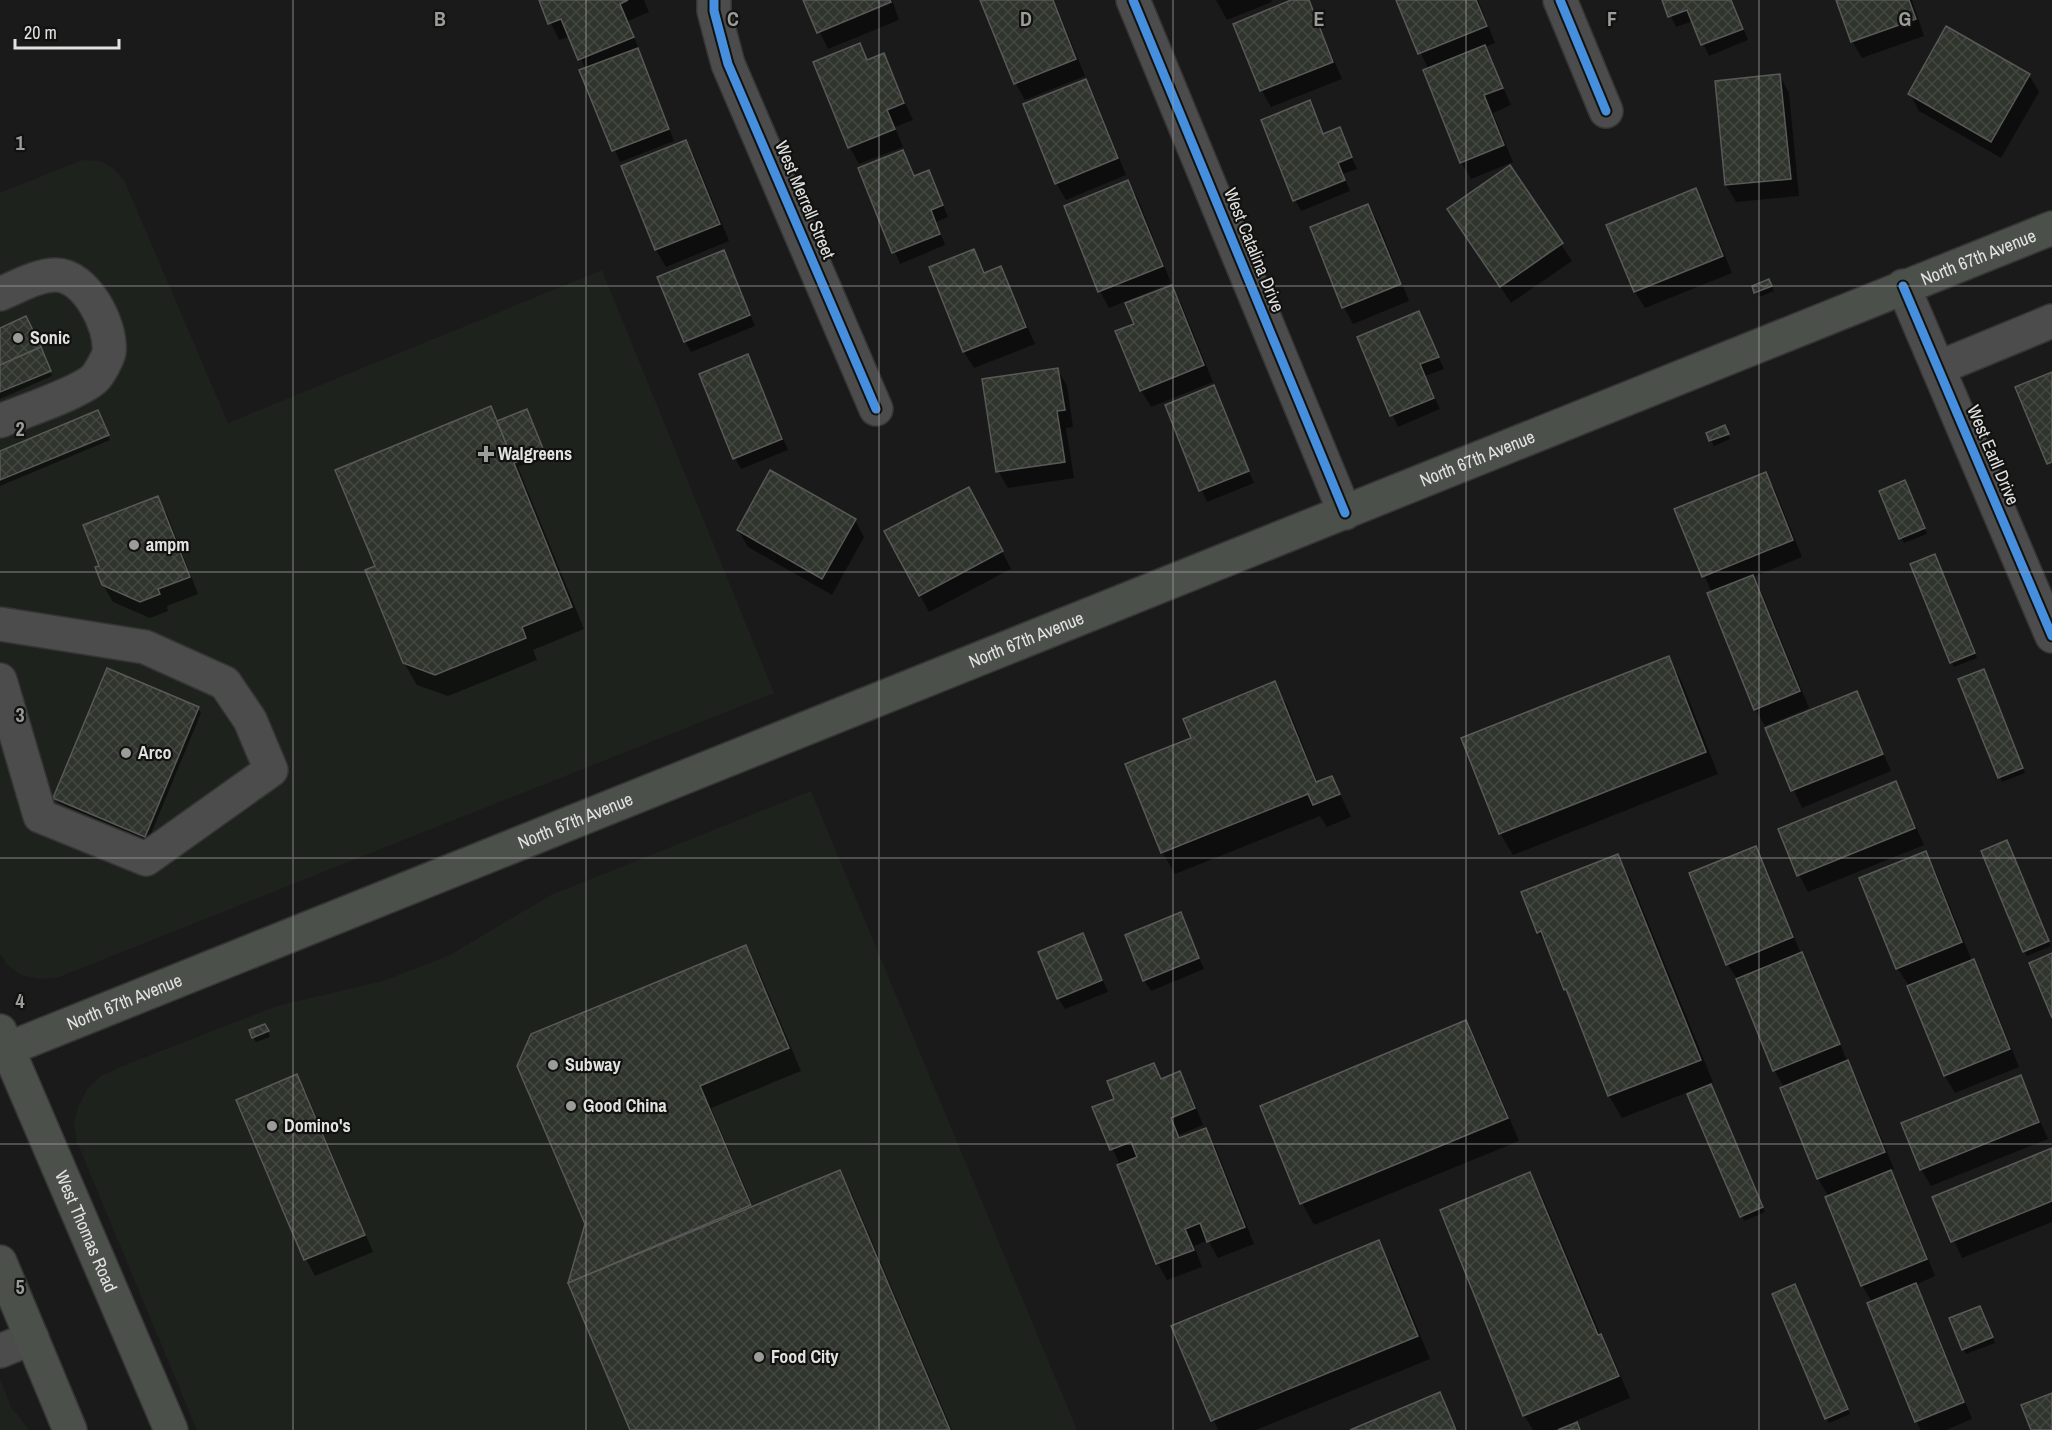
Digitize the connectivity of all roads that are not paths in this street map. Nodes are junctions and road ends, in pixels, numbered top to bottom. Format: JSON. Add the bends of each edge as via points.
{"nodes":[{"id":1,"x":714,"y":0,"type":"edge"},
{"id":2,"x":1133,"y":0,"type":"edge"},
{"id":3,"x":1560,"y":0,"type":"edge"},
{"id":4,"x":1606,"y":111,"type":"dead end"},
{"id":5,"x":2052,"y":228,"type":"edge"},
{"id":6,"x":1904,"y":286,"type":"junction"},
{"id":7,"x":0,"y":294,"type":"edge"},
{"id":8,"x":0,"y":313,"type":"edge"},
{"id":9,"x":2052,"y":321,"type":"edge"},
{"id":10,"x":109,"y":353,"type":"junction"},
{"id":11,"x":1938,"y":368,"type":"junction"},
{"id":12,"x":876,"y":409,"type":"dead end"},
{"id":13,"x":0,"y":421,"type":"edge"},
{"id":14,"x":1345,"y":513,"type":"junction"},
{"id":15,"x":0,"y":624,"type":"edge"},
{"id":16,"x":2052,"y":636,"type":"edge"},
{"id":17,"x":0,"y":680,"type":"edge"},
{"id":18,"x":2,"y":1044,"type":"edge"},
{"id":19,"x":0,"y":1262,"type":"edge"},
{"id":20,"x":32,"y":1338,"type":"junction"},
{"id":21,"x":0,"y":1351,"type":"edge"},
{"id":22,"x":70,"y":1430,"type":"edge"},
{"id":23,"x":171,"y":1430,"type":"edge"}],
"edges":[{"from":1,"to":12,"type":"street","name":"West Merrell Street","via":[[728,64]]},
{"from":2,"to":14,"type":"street","name":"West Catalina Drive"},
{"from":3,"to":4,"type":"street"},
{"from":5,"to":6,"type":"main road","name":"North 67th Avenue"},
{"from":6,"to":11,"type":"street","name":"West Earll Drive"},
{"from":6,"to":14,"type":"main road","name":"North 67th Avenue"},
{"from":7,"to":10,"type":"street","via":[[58,274],[74,280],[91,296],[106,327]]},
{"from":8,"to":10,"type":"street","via":[[45,295],[63,293],[77,300]]},
{"from":9,"to":11,"type":"street"},
{"from":10,"to":13,"type":"street","via":[[96,377]]},
{"from":11,"to":16,"type":"street","name":"West Earll Drive"},
{"from":14,"to":18,"type":"main road","name":"North 67th Avenue"},
{"from":15,"to":17,"type":"street","via":[[145,647],[225,682],[250,720],[271,770],[146,859],[40,816]]},
{"from":18,"to":23,"type":"main road","name":"West Thomas Road"},
{"from":19,"to":20,"type":"main road"},
{"from":20,"to":21,"type":"street"},
{"from":20,"to":22,"type":"main road"}]}
